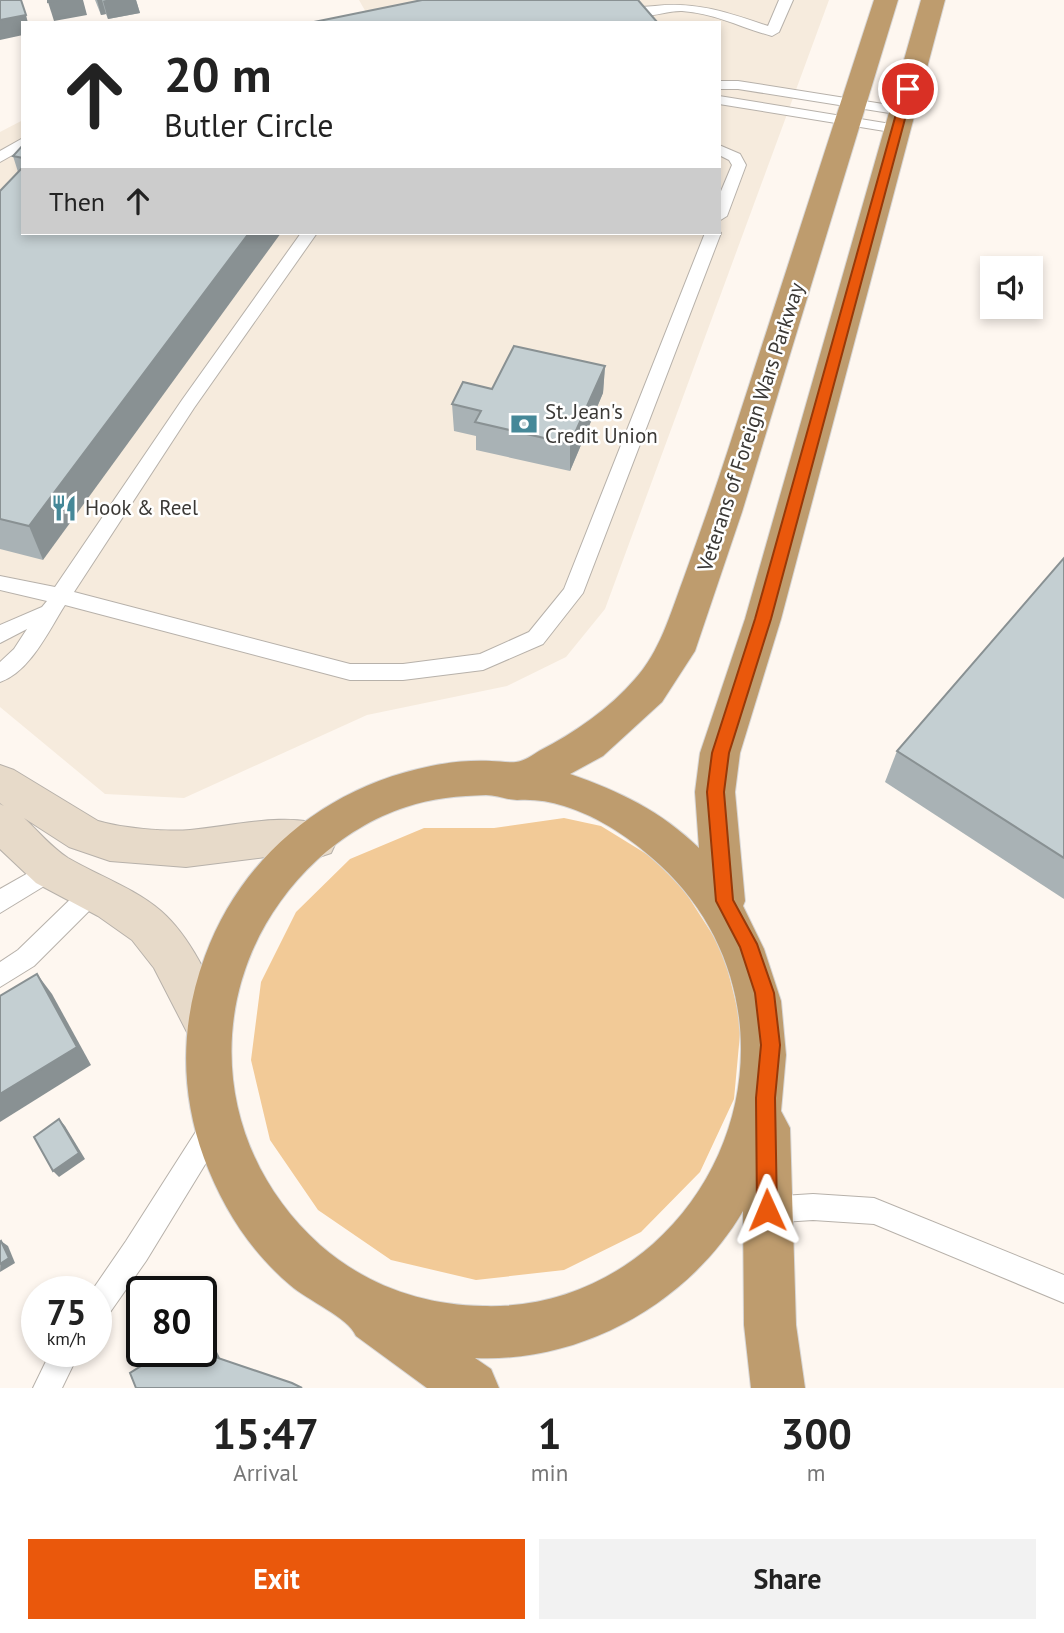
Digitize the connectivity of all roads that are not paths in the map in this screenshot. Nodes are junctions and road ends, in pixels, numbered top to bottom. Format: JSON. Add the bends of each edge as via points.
{"nodes":[{"id":1,"x":626,"y":0,"type":"edge"},
{"id":2,"x":786,"y":0,"type":"edge"},
{"id":3,"x":886,"y":0,"type":"edge"},
{"id":4,"x":933,"y":0,"type":"edge"},
{"id":5,"x":641,"y":17,"type":"edge"},
{"id":6,"x":721,"y":85,"type":"edge"},
{"id":7,"x":721,"y":100,"type":"edge"},
{"id":8,"x":851,"y":112,"type":"junction"},
{"id":9,"x":899,"y":120,"type":"junction"},
{"id":10,"x":21,"y":143,"type":"edge"},
{"id":11,"x":721,"y":150,"type":"edge"},
{"id":12,"x":0,"y":158,"type":"edge"},
{"id":13,"x":721,"y":211,"type":"edge"},
{"id":14,"x":308,"y":235,"type":"edge"},
{"id":15,"x":712,"y":235,"type":"edge"},
{"id":16,"x":0,"y":583,"type":"edge"},
{"id":17,"x":61,"y":596,"type":"junction"},
{"id":18,"x":47,"y":613,"type":"junction"},
{"id":19,"x":0,"y":635,"type":"edge"},
{"id":20,"x":0,"y":674,"type":"edge"},
{"id":21,"x":0,"y":782,"type":"edge"},
{"id":22,"x":516,"y":783,"type":"junction"},
{"id":23,"x":0,"y":822,"type":"edge"},
{"id":24,"x":316,"y":840,"type":"junction"},
{"id":25,"x":51,"y":870,"type":"junction"},
{"id":26,"x":92,"y":893,"type":"junction"},
{"id":27,"x":724,"y":901,"type":"junction"},
{"id":28,"x":0,"y":902,"type":"edge"},
{"id":29,"x":0,"y":976,"type":"edge"},
{"id":30,"x":205,"y":1021,"type":"junction"},
{"id":31,"x":766,"y":1098,"type":"junction"},
{"id":32,"x":211,"y":1131,"type":"junction"},
{"id":33,"x":767,"y":1210,"type":"junction"},
{"id":34,"x":317,"y":1280,"type":"junction"},
{"id":35,"x":112,"y":1285,"type":"edge"},
{"id":36,"x":1064,"y":1289,"type":"edge"},
{"id":37,"x":58,"y":1367,"type":"edge"},
{"id":38,"x":47,"y":1388,"type":"edge"},
{"id":39,"x":472,"y":1388,"type":"edge"},
{"id":40,"x":778,"y":1388,"type":"edge"}],
"edges":[{"from":1,"to":5,"type":"lane"},
{"from":2,"to":5,"type":"lane","via":[[772,32],[681,7]]},
{"from":3,"to":8,"type":"highway","name":"Veterans of Foreign Wars Parkway"},
{"from":4,"to":9,"type":"highway"},
{"from":6,"to":8,"type":"lane"},
{"from":7,"to":8,"type":"lane"},
{"from":8,"to":9,"type":"lane"},
{"from":8,"to":22,"type":"highway","name":"Veterans of Foreign Wars Parkway","via":[[717,537],[676,651],[648,691],[589,744]]},
{"from":9,"to":27,"type":"highway","via":[[763,619],[720,753],[715,792]]},
{"from":10,"to":12,"type":"lane"},
{"from":11,"to":13,"type":"lane","via":[[736,157],[739,165]]},
{"from":14,"to":17,"type":"lane"},
{"from":15,"to":17,"type":"lane","via":[[573,593],[536,638],[483,662],[403,672],[350,672]]},
{"from":16,"to":17,"type":"lane"},
{"from":17,"to":18,"type":"lane"},
{"from":18,"to":19,"type":"lane"},
{"from":18,"to":20,"type":"lane","via":[[21,655]]},
{"from":21,"to":24,"type":"main road","via":[[84,834],[110,843],[186,849],[266,839]]},
{"from":22,"to":24,"type":"highway","via":[[446,786],[379,805]]},
{"from":22,"to":27,"type":"highway","via":[[564,791],[611,807],[654,831],[692,863]]},
{"from":23,"to":25,"type":"main road"},
{"from":24,"to":30,"type":"highway","via":[[265,889],[226,950]]},
{"from":25,"to":26,"type":"main road"},
{"from":25,"to":28,"type":"lane"},
{"from":26,"to":29,"type":"lane","via":[[26,958]]},
{"from":26,"to":30,"type":"main road","via":[[147,926],[170,954]]},
{"from":27,"to":31,"type":"highway","via":[[748,944],[764,993],[770,1045]]},
{"from":30,"to":32,"type":"highway","via":[[202,1076]]},
{"from":31,"to":33,"type":"highway"},
{"from":31,"to":34,"type":"highway","via":[[742,1169],[697,1234],[634,1286],[557,1319],[474,1329],[391,1315]]},
{"from":32,"to":34,"type":"highway","via":[[224,1167],[262,1229]]},
{"from":32,"to":35,"type":"lane"},
{"from":33,"to":36,"type":"lane","via":[[874,1211]]},
{"from":33,"to":40,"type":"highway","via":[[770,1325]]},
{"from":34,"to":39,"type":"highway"},
{"from":37,"to":38,"type":"lane"}]}
